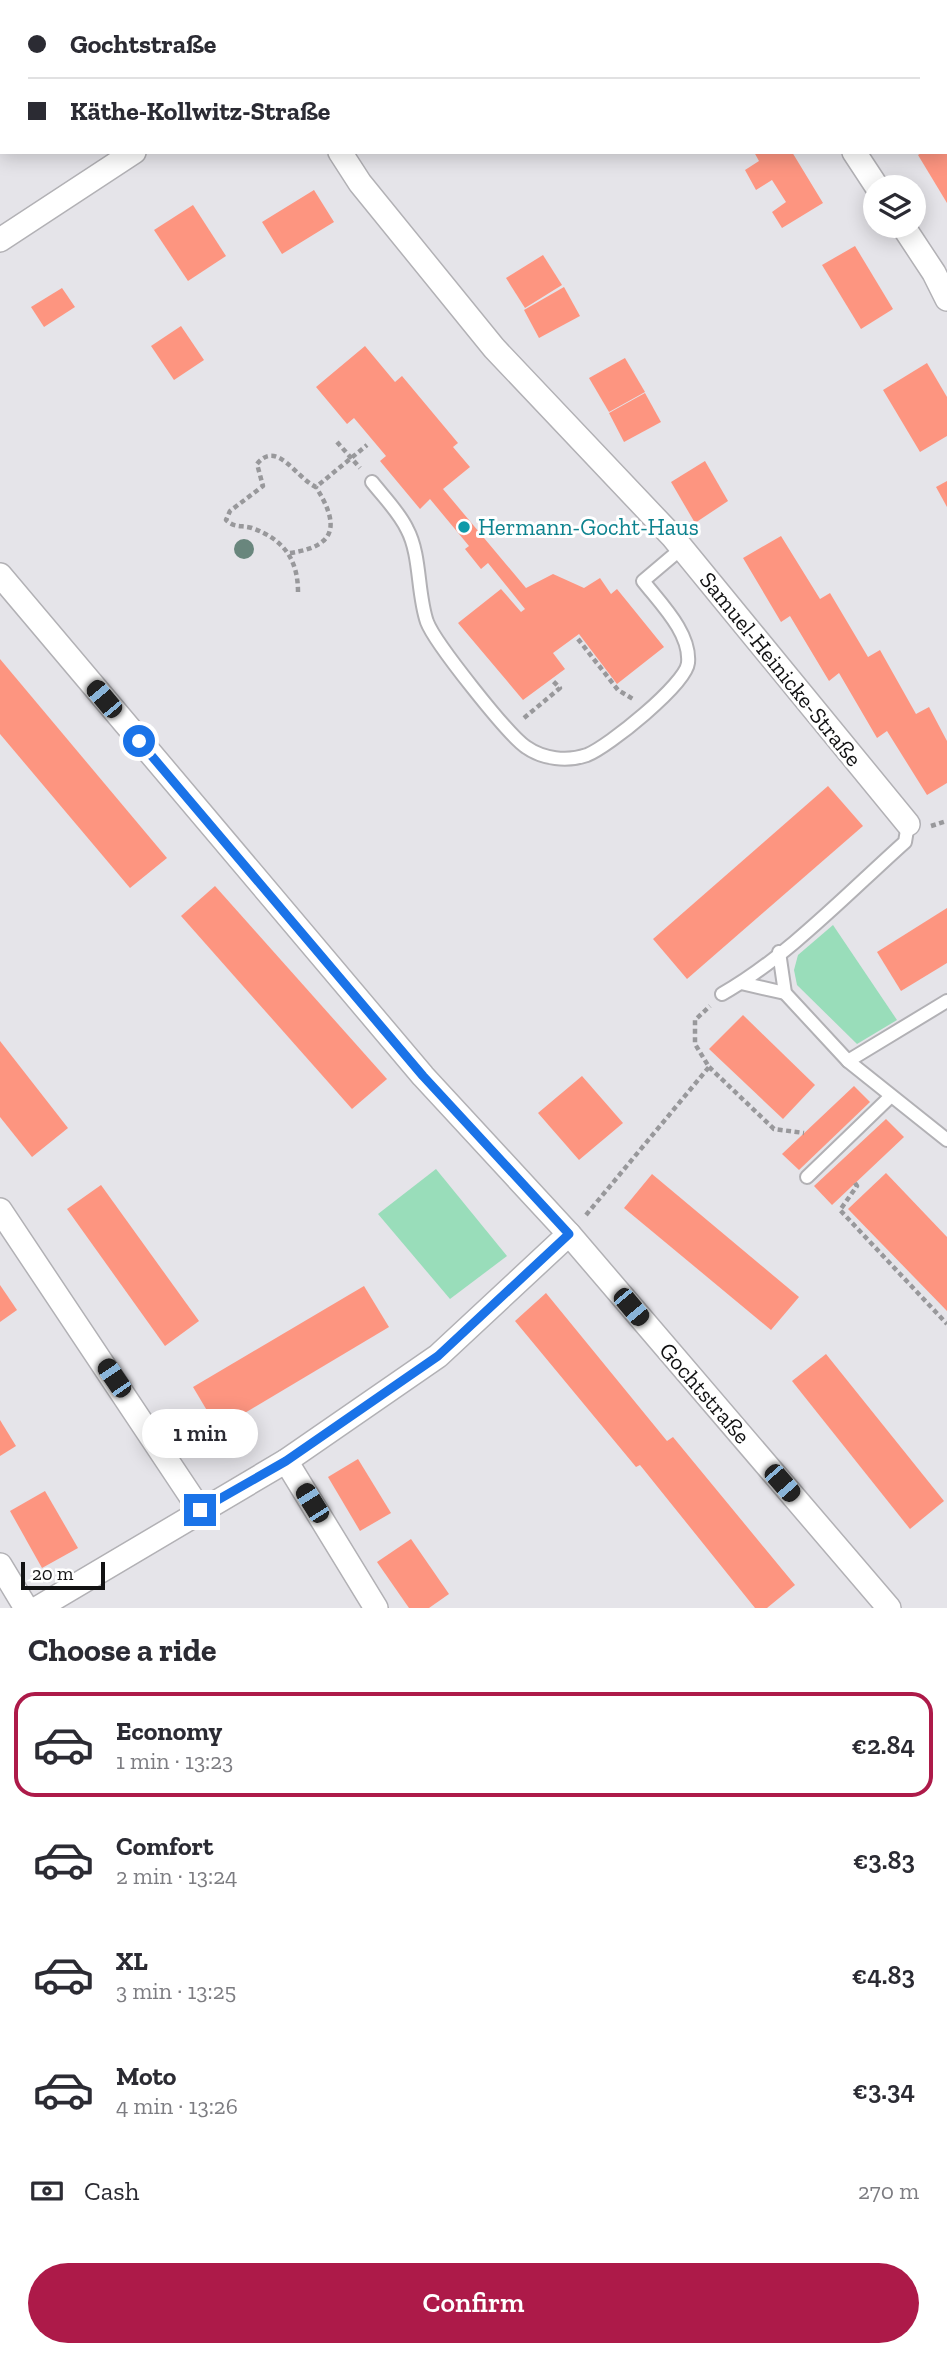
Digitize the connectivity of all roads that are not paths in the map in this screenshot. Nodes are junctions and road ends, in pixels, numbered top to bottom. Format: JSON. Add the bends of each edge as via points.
{"nodes":[{"id":1,"x":131,"y":154,"type":"edge"},
{"id":2,"x":341,"y":154,"type":"edge"},
{"id":3,"x":855,"y":154,"type":"edge"},
{"id":4,"x":869,"y":175,"type":"edge"},
{"id":5,"x":911,"y":238,"type":"edge"},
{"id":6,"x":0,"y":240,"type":"edge"},
{"id":7,"x":947,"y":299,"type":"edge"},
{"id":8,"x":372,"y":482,"type":"road end"},
{"id":9,"x":682,"y":548,"type":"junction"},
{"id":10,"x":0,"y":575,"type":"edge"},
{"id":11,"x":908,"y":824,"type":"joint"},
{"id":12,"x":779,"y":952,"type":"junction"},
{"id":13,"x":741,"y":983,"type":"junction"},
{"id":14,"x":785,"y":993,"type":"junction"},
{"id":15,"x":722,"y":995,"type":"road end"},
{"id":16,"x":947,"y":1001,"type":"edge"},
{"id":17,"x":848,"y":1061,"type":"junction"},
{"id":18,"x":890,"y":1097,"type":"junction"},
{"id":19,"x":947,"y":1140,"type":"edge"},
{"id":20,"x":807,"y":1177,"type":"dead end"},
{"id":21,"x":0,"y":1210,"type":"edge"},
{"id":22,"x":569,"y":1234,"type":"junction"},
{"id":23,"x":286,"y":1461,"type":"junction"},
{"id":24,"x":200,"y":1510,"type":"junction"},
{"id":25,"x":0,"y":1565,"type":"edge"},
{"id":26,"x":26,"y":1608,"type":"edge"},
{"id":27,"x":38,"y":1608,"type":"edge"},
{"id":28,"x":376,"y":1608,"type":"edge"},
{"id":29,"x":889,"y":1608,"type":"edge"}],
"edges":[{"from":1,"to":6,"type":"street"},
{"from":2,"to":9,"type":"street","name":"Samuel-Heinicke-Straße","via":[[494,348]]},
{"from":3,"to":4,"type":"street"},
{"from":5,"to":7,"type":"street"},
{"from":8,"to":9,"type":"lane","via":[[407,529],[428,624],[448,657],[524,746],[543,757],[587,755],[608,743],[676,685],[688,667],[688,650],[680,632],[643,581]]},
{"from":9,"to":11,"type":"street","name":"Samuel-Heinicke-Straße"},
{"from":10,"to":22,"type":"street","name":"Gochtstraße","via":[[423,1076]]},
{"from":11,"to":12,"type":"lane","name":"Samuel-Heinicke-Straße","via":[[905,842]]},
{"from":12,"to":13,"type":"lane","name":"Samuel-Heinicke-Straße"},
{"from":12,"to":14,"type":"lane"},
{"from":13,"to":14,"type":"lane"},
{"from":13,"to":15,"type":"lane","name":"Samuel-Heinicke-Straße"},
{"from":14,"to":17,"type":"lane"},
{"from":16,"to":17,"type":"lane"},
{"from":17,"to":18,"type":"lane"},
{"from":18,"to":19,"type":"lane"},
{"from":18,"to":20,"type":"lane"},
{"from":21,"to":24,"type":"street"},
{"from":22,"to":23,"type":"street","via":[[438,1356]]},
{"from":22,"to":29,"type":"street","name":"Gochtstraße"},
{"from":23,"to":24,"type":"street"},
{"from":23,"to":28,"type":"street"},
{"from":24,"to":27,"type":"street"},
{"from":25,"to":26,"type":"street"}]}
